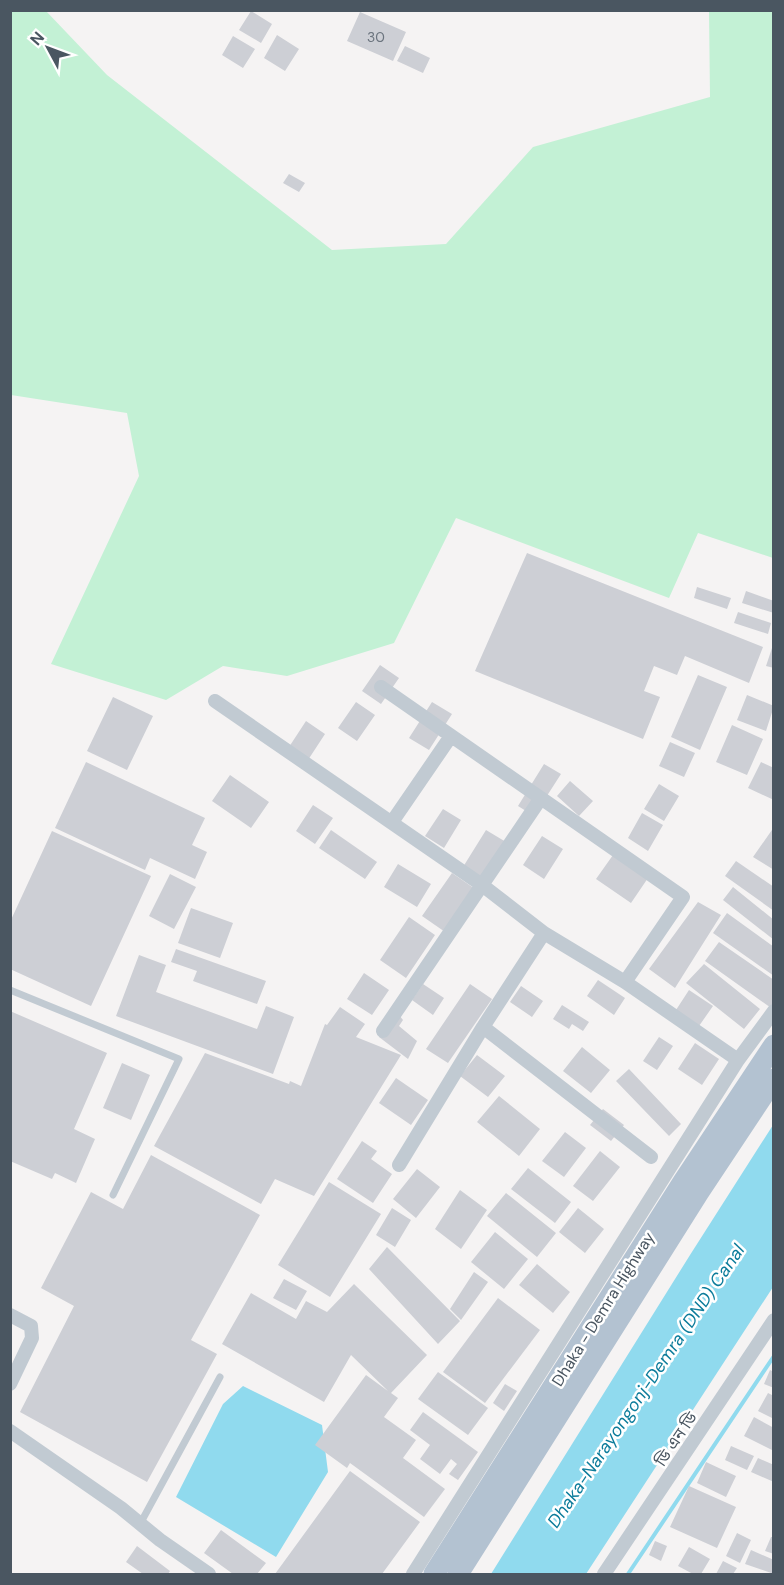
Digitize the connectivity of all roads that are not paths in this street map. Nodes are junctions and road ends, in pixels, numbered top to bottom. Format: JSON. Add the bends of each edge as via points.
{"nodes":[{"id":1,"x":381,"y":687,"type":"dead end"},
{"id":2,"x":215,"y":701,"type":"dead end"},
{"id":3,"x":451,"y":736,"type":"junction"},
{"id":4,"x":541,"y":798,"type":"junction"},
{"id":5,"x":392,"y":822,"type":"junction"},
{"id":6,"x":482,"y":885,"type":"junction"},
{"id":7,"x":544,"y":933,"type":"junction"},
{"id":8,"x":626,"y":982,"type":"junction"},
{"id":9,"x":10,"y":990,"type":"edge"},
{"id":10,"x":774,"y":1011,"type":"edge"},
{"id":11,"x":483,"y":1027,"type":"junction"},
{"id":12,"x":383,"y":1030,"type":"dead end"},
{"id":13,"x":774,"y":1045,"type":"edge"},
{"id":14,"x":738,"y":1060,"type":"junction"},
{"id":15,"x":774,"y":1079,"type":"edge"},
{"id":16,"x":651,"y":1157,"type":"dead end"},
{"id":17,"x":399,"y":1165,"type":"dead end"},
{"id":18,"x":112,"y":1195,"type":"dead end"},
{"id":19,"x":10,"y":1315,"type":"edge"},
{"id":20,"x":774,"y":1320,"type":"edge"},
{"id":21,"x":220,"y":1377,"type":"dead end"},
{"id":22,"x":10,"y":1384,"type":"edge"},
{"id":23,"x":10,"y":1431,"type":"edge"},
{"id":24,"x":140,"y":1524,"type":"junction"},
{"id":25,"x":209,"y":1575,"type":"edge"},
{"id":26,"x":413,"y":1575,"type":"edge"},
{"id":27,"x":434,"y":1575,"type":"edge"},
{"id":28,"x":458,"y":1575,"type":"edge"},
{"id":29,"x":604,"y":1575,"type":"edge"}],
"edges":[{"from":1,"to":3,"type":"street"},
{"from":2,"to":5,"type":"street"},
{"from":3,"to":4,"type":"street"},
{"from":3,"to":5,"type":"street"},
{"from":4,"to":6,"type":"street"},
{"from":4,"to":8,"type":"street","via":[[683,897]]},
{"from":5,"to":6,"type":"street"},
{"from":6,"to":7,"type":"street"},
{"from":6,"to":12,"type":"street"},
{"from":7,"to":8,"type":"street"},
{"from":7,"to":11,"type":"street"},
{"from":8,"to":14,"type":"street"},
{"from":9,"to":18,"type":"lane","via":[[179,1059]]},
{"from":10,"to":14,"type":"street"},
{"from":11,"to":16,"type":"street"},
{"from":11,"to":17,"type":"street"},
{"from":13,"to":27,"type":"main road","name":"Dhaka - Demra Highway"},
{"from":14,"to":26,"type":"street"},
{"from":15,"to":28,"type":"main road","name":"Dhaka - Demra Highway","via":[[692,1202]]},
{"from":19,"to":22,"type":"street","via":[[31,1326],[32,1338]]},
{"from":20,"to":29,"type":"street","name":"ডি এন ডি"},
{"from":21,"to":24,"type":"lane"},
{"from":23,"to":24,"type":"street"},
{"from":24,"to":25,"type":"street"}]}
